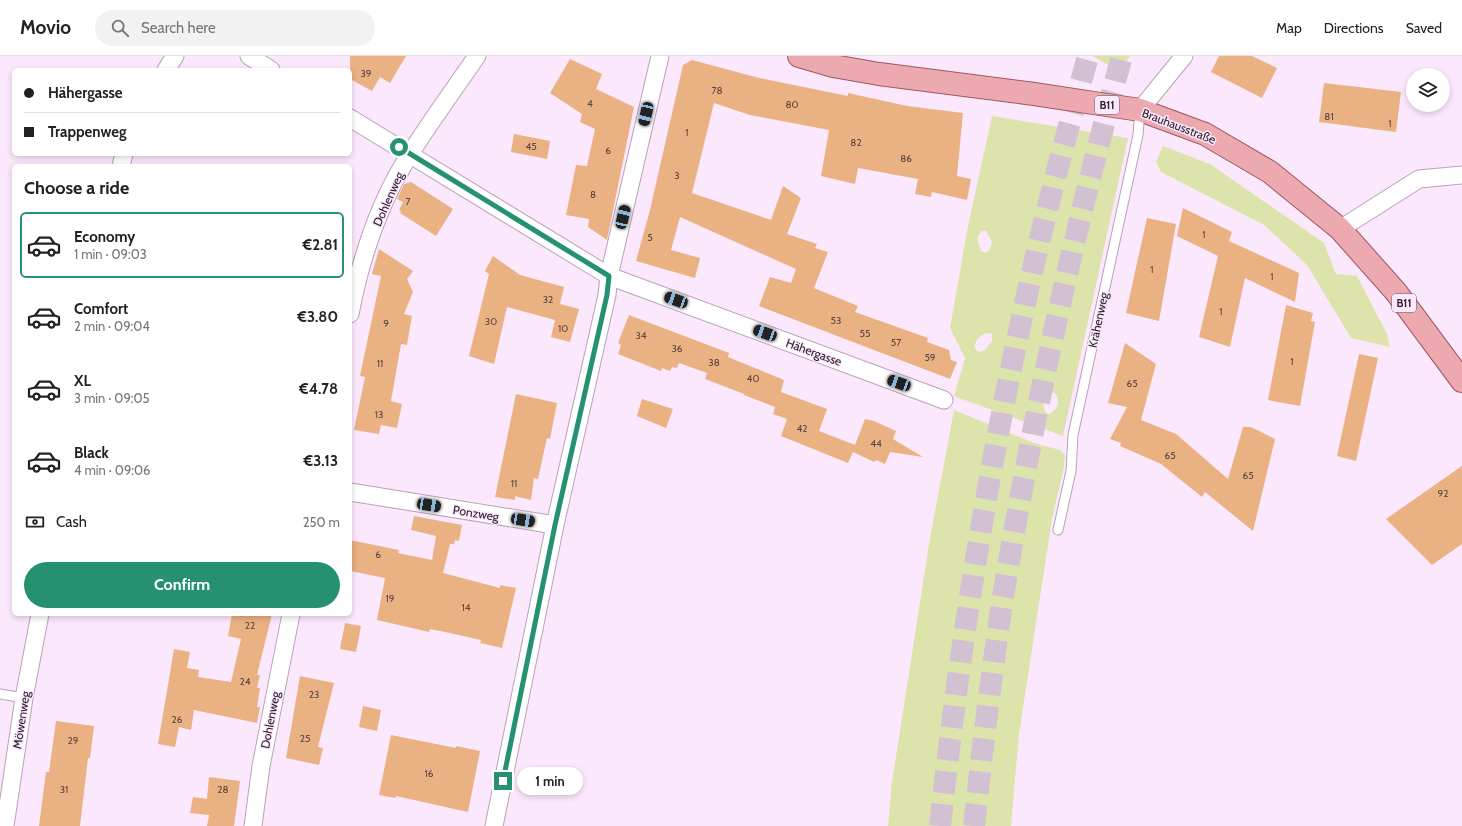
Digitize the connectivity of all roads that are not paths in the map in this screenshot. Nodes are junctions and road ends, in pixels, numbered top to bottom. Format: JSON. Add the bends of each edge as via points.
{"nodes":[{"id":1,"x":175,"y":56,"type":"edge"},
{"id":2,"x":249,"y":56,"type":"edge"},
{"id":3,"x":477,"y":56,"type":"edge"},
{"id":4,"x":660,"y":56,"type":"edge"},
{"id":5,"x":799,"y":56,"type":"edge"},
{"id":6,"x":1184,"y":56,"type":"edge"},
{"id":7,"x":167,"y":68,"type":"edge"},
{"id":8,"x":269,"y":68,"type":"edge"},
{"id":9,"x":1140,"y":110,"type":"junction"},
{"id":10,"x":352,"y":119,"type":"edge"},
{"id":11,"x":411,"y":154,"type":"junction"},
{"id":12,"x":1462,"y":175,"type":"edge"},
{"id":13,"x":1340,"y":229,"type":"junction"},
{"id":14,"x":609,"y":276,"type":"junction"},
{"id":15,"x":352,"y":305,"type":"edge"},
{"id":16,"x":1462,"y":380,"type":"edge"},
{"id":17,"x":944,"y":400,"type":"dead end"},
{"id":18,"x":352,"y":492,"type":"edge"},
{"id":19,"x":555,"y":525,"type":"junction"},
{"id":20,"x":1058,"y":530,"type":"dead end"},
{"id":21,"x":40,"y":616,"type":"edge"},
{"id":22,"x":291,"y":616,"type":"edge"},
{"id":23,"x":0,"y":694,"type":"edge"},
{"id":24,"x":24,"y":698,"type":"junction"},
{"id":25,"x":4,"y":823,"type":"edge"},
{"id":26,"x":253,"y":826,"type":"edge"},
{"id":27,"x":494,"y":826,"type":"edge"}],
"edges":[{"from":1,"to":7,"type":"street"},
{"from":2,"to":8,"type":"street"},
{"from":3,"to":11,"type":"street","name":"Dohlenweg"},
{"from":4,"to":14,"type":"street"},
{"from":5,"to":9,"type":"main road","name":"Brauhausstraße","number":"B11","via":[[833,66],[879,74]]},
{"from":6,"to":9,"type":"street"},
{"from":9,"to":13,"type":"main road","name":"Brauhausstraße","number":"B11","via":[[1205,134],[1239,153],[1270,172]]},
{"from":9,"to":20,"type":"lane","name":"Krähenweg","via":[[1138,135],[1073,435],[1071,472]]},
{"from":10,"to":11,"type":"street","name":"Hähergasse"},
{"from":11,"to":14,"type":"street","name":"Hähergasse"},
{"from":11,"to":15,"type":"street","name":"Dohlenweg","via":[[378,216]]},
{"from":12,"to":13,"type":"street","via":[[1419,179]]},
{"from":13,"to":16,"type":"main road","name":"Brauhausstraße","number":"B11","via":[[1396,292]]},
{"from":14,"to":17,"type":"street","name":"Hähergasse"},
{"from":14,"to":19,"type":"street","via":[[607,295]]},
{"from":18,"to":19,"type":"street","name":"Ponzweg"},
{"from":19,"to":27,"type":"street"},
{"from":21,"to":24,"type":"street","name":"Möwenweg"},
{"from":22,"to":26,"type":"street","name":"Dohlenweg","via":[[261,766]]},
{"from":23,"to":24,"type":"lane"},
{"from":24,"to":25,"type":"street","name":"Möwenweg"}]}
